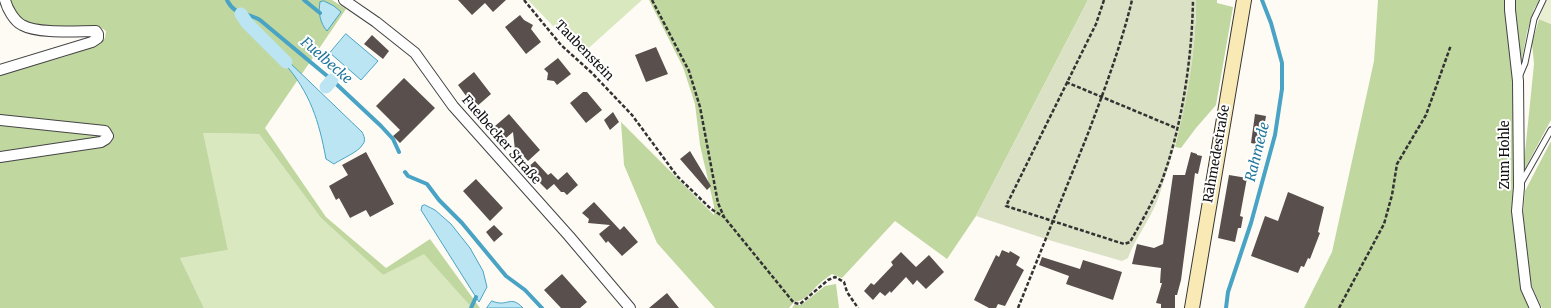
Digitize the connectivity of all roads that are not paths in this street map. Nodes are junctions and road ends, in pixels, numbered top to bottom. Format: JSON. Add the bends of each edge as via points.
{"nodes":[{"id":1,"x":6,"y":0,"type":"edge"},
{"id":2,"x":344,"y":0,"type":"edge"},
{"id":3,"x":1244,"y":0,"type":"edge"},
{"id":4,"x":1510,"y":0,"type":"edge"},
{"id":5,"x":1542,"y":0,"type":"edge"},
{"id":6,"x":0,"y":70,"type":"edge"},
{"id":7,"x":1518,"y":81,"type":"junction"},
{"id":8,"x":0,"y":120,"type":"edge"},
{"id":9,"x":1551,"y":130,"type":"edge"},
{"id":10,"x":0,"y":157,"type":"edge"},
{"id":11,"x":1519,"y":187,"type":"junction"},
{"id":12,"x":630,"y":308,"type":"edge"},
{"id":13,"x":1192,"y":308,"type":"edge"},
{"id":14,"x":1535,"y":308,"type":"edge"}],
"edges":[{"from":1,"to":6,"type":"street","via":[[7,8],[20,24],[32,29],[96,31],[98,38]]},
{"from":2,"to":12,"type":"street","name":"Fuelbecker Straße","via":[[415,53],[453,106]]},
{"from":3,"to":13,"type":"main road","name":"Rahmedestraße"},
{"from":4,"to":7,"type":"street","name":"Zum Hohle"},
{"from":5,"to":7,"type":"lane","via":[[1534,19],[1525,63]]},
{"from":7,"to":11,"type":"street","name":"Zum Hohle"},
{"from":8,"to":10,"type":"street","via":[[105,130],[108,136],[101,142]]},
{"from":9,"to":11,"type":"lane"},
{"from":11,"to":14,"type":"street","name":"Zum Hohle","via":[[1517,211],[1526,288]]}]}
